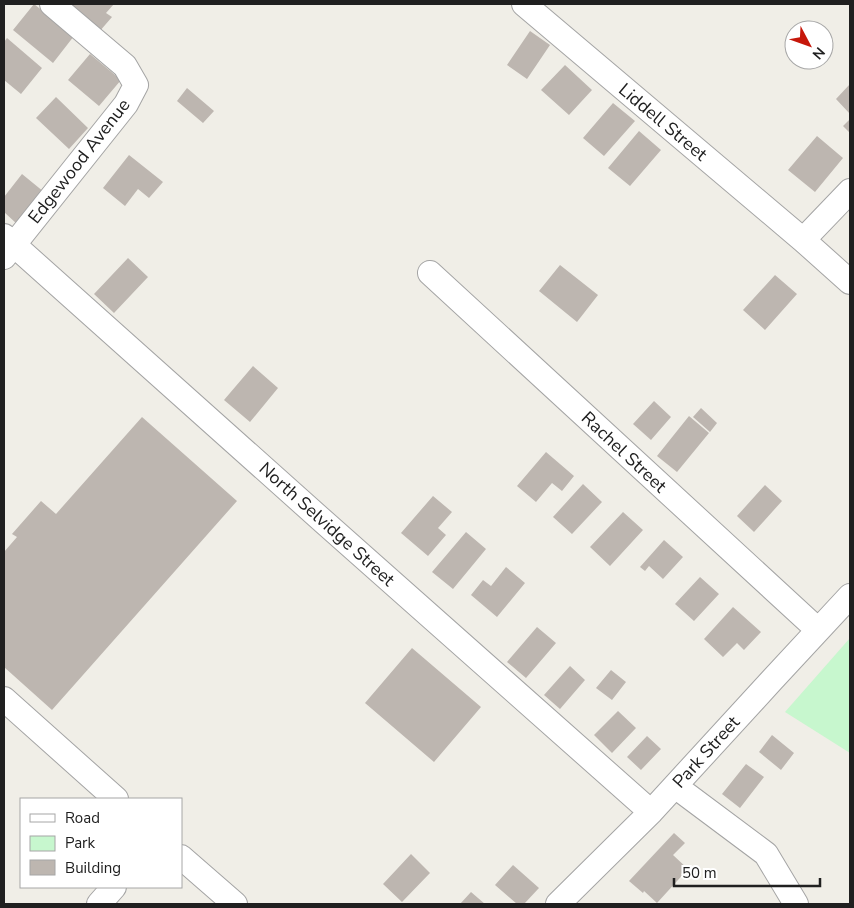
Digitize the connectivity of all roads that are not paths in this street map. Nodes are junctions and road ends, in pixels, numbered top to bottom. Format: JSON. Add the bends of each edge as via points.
{"nodes":[{"id":1,"x":52,"y":4,"type":"edge"},
{"id":2,"x":524,"y":4,"type":"edge"},
{"id":3,"x":850,"y":191,"type":"edge"},
{"id":4,"x":802,"y":240,"type":"junction"},
{"id":5,"x":7,"y":246,"type":"edge"},
{"id":6,"x":430,"y":273,"type":"dead end"},
{"id":7,"x":850,"y":282,"type":"edge"},
{"id":8,"x":850,"y":596,"type":"edge"},
{"id":9,"x":818,"y":630,"type":"junction"},
{"id":10,"x":4,"y":699,"type":"edge"},
{"id":11,"x":675,"y":786,"type":"junction"},
{"id":12,"x":115,"y":798,"type":"edge"},
{"id":13,"x":651,"y":812,"type":"junction"},
{"id":14,"x":182,"y":858,"type":"edge"},
{"id":15,"x":113,"y":888,"type":"edge"},
{"id":16,"x":99,"y":904,"type":"edge"},
{"id":17,"x":235,"y":904,"type":"edge"},
{"id":18,"x":558,"y":904,"type":"edge"},
{"id":19,"x":796,"y":904,"type":"edge"}],
"edges":[{"from":1,"to":5,"type":"street","name":"Edgewood Avenue","via":[[125,66],[136,85],[126,104]]},
{"from":2,"to":4,"type":"street","name":"Liddell Street"},
{"from":3,"to":4,"type":"street"},
{"from":4,"to":7,"type":"street"},
{"from":5,"to":13,"type":"street","name":"North Selvidge Street"},
{"from":6,"to":9,"type":"street","name":"Rachel Street"},
{"from":8,"to":9,"type":"street","name":"Park Street"},
{"from":9,"to":11,"type":"street","name":"Park Street"},
{"from":10,"to":12,"type":"street"},
{"from":11,"to":13,"type":"street","name":"Park Street"},
{"from":11,"to":19,"type":"street","via":[[766,854]]},
{"from":13,"to":18,"type":"street","name":"Park Street"},
{"from":14,"to":17,"type":"street"},
{"from":15,"to":16,"type":"street"}]}
